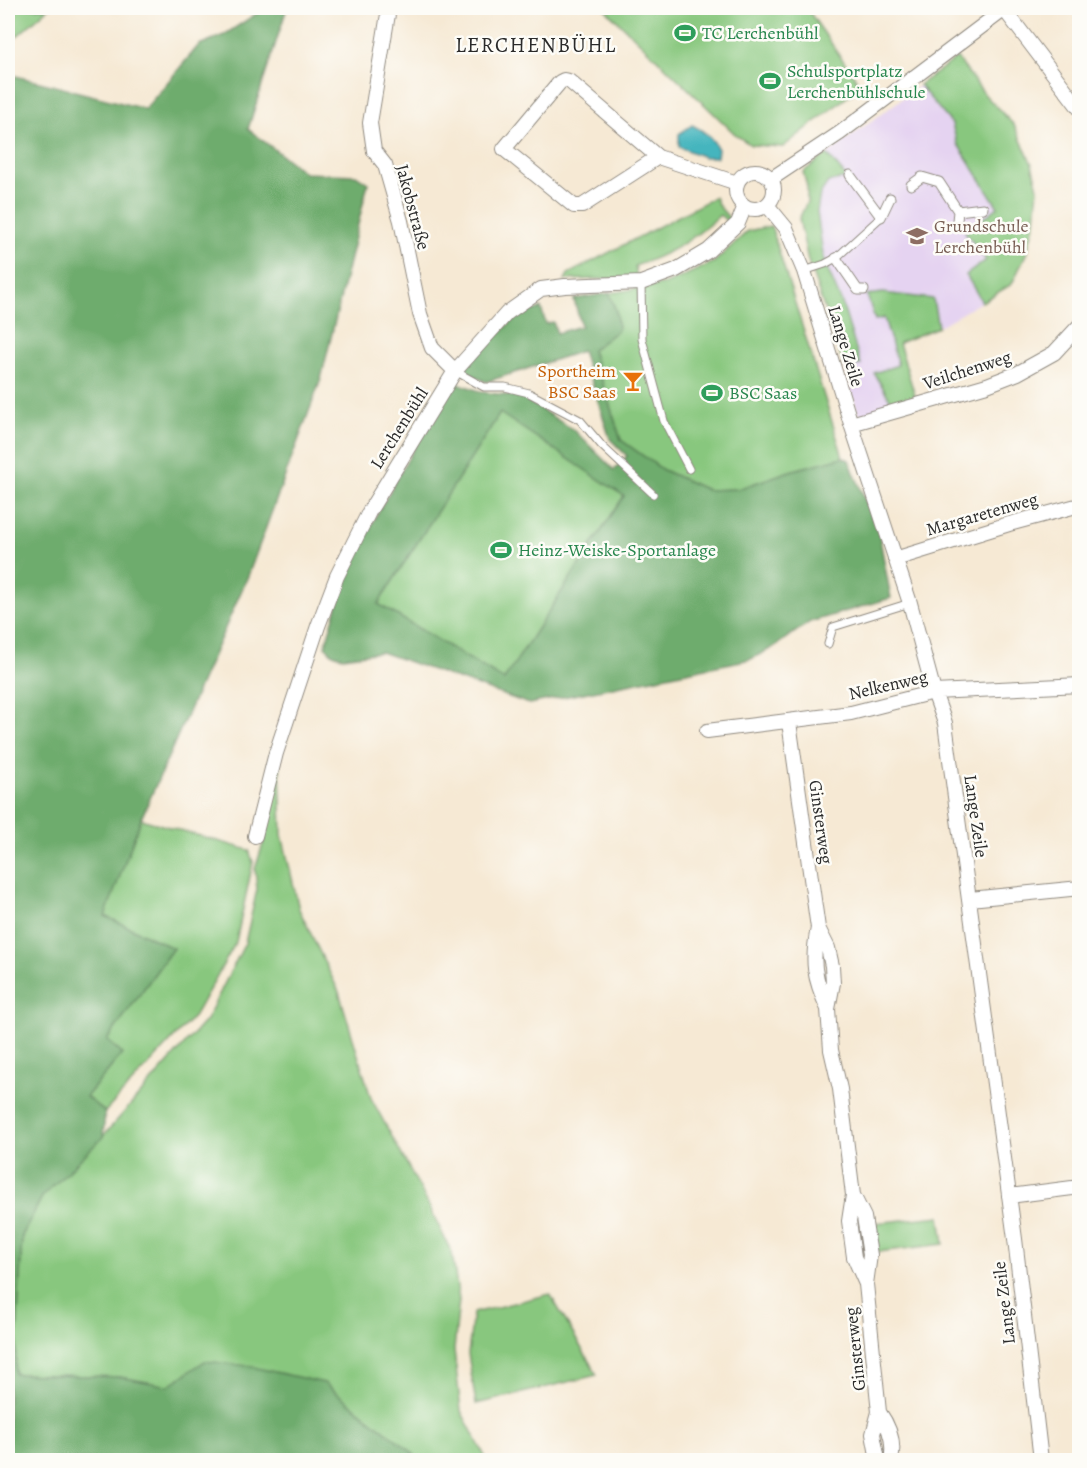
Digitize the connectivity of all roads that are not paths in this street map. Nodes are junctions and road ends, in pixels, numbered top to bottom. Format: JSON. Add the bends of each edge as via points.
{"nodes":[{"id":1,"x":388,"y":8,"type":"edge"},
{"id":2,"x":1005,"y":8,"type":"edge"},
{"id":3,"x":1080,"y":109,"type":"edge"},
{"id":4,"x":658,"y":157,"type":"junction"},
{"id":5,"x":850,"y":175,"type":"dead end"},
{"id":6,"x":771,"y":178,"type":"junction"},
{"id":7,"x":737,"y":183,"type":"junction"},
{"id":8,"x":911,"y":185,"type":"dead end"},
{"id":9,"x":890,"y":198,"type":"dead end"},
{"id":10,"x":767,"y":205,"type":"junction"},
{"id":11,"x":745,"y":206,"type":"junction"},
{"id":12,"x":983,"y":208,"type":"dead end"},
{"id":13,"x":881,"y":217,"type":"junction"},
{"id":14,"x":836,"y":258,"type":"junction"},
{"id":15,"x":804,"y":271,"type":"junction"},
{"id":16,"x":641,"y":283,"type":"junction"},
{"id":17,"x":864,"y":290,"type":"dead end"},
{"id":18,"x":1080,"y":325,"type":"edge"},
{"id":19,"x":455,"y":371,"type":"junction"},
{"id":20,"x":851,"y":424,"type":"junction"},
{"id":21,"x":689,"y":469,"type":"dead end"},
{"id":22,"x":653,"y":494,"type":"dead end"},
{"id":23,"x":1080,"y":505,"type":"edge"},
{"id":24,"x":895,"y":559,"type":"junction"},
{"id":25,"x":910,"y":603,"type":"junction"},
{"id":26,"x":828,"y":644,"type":"dead end"},
{"id":27,"x":1080,"y":685,"type":"edge"},
{"id":28,"x":934,"y":692,"type":"junction"},
{"id":29,"x":789,"y":722,"type":"junction"},
{"id":30,"x":707,"y":731,"type":"dead end"},
{"id":31,"x":255,"y":836,"type":"dead end"},
{"id":32,"x":1080,"y":888,"type":"edge"},
{"id":33,"x":970,"y":899,"type":"junction"},
{"id":34,"x":1080,"y":1187,"type":"edge"},
{"id":35,"x":1009,"y":1196,"type":"junction"},
{"id":36,"x":879,"y":1412,"type":"junction"},
{"id":37,"x":878,"y":1461,"type":"edge"},
{"id":38,"x":891,"y":1461,"type":"edge"},
{"id":39,"x":1041,"y":1461,"type":"edge"}],
"edges":[{"from":1,"to":19,"type":"street","name":"Jakobstraße","via":[[370,123],[374,151],[385,165],[420,314],[432,348]]},
{"from":2,"to":3,"type":"street"},
{"from":2,"to":6,"type":"street","via":[[840,133]]},
{"from":4,"to":4,"type":"street","via":[[564,80],[504,149],[574,206],[582,206]]},
{"from":4,"to":7,"type":"street"},
{"from":5,"to":13,"type":"street"},
{"from":6,"to":7,"type":"street","via":[[754,171]]},
{"from":6,"to":10,"type":"street","via":[[774,192]]},
{"from":7,"to":11,"type":"street","via":[[737,196]]},
{"from":8,"to":12,"type":"street","via":[[922,177],[939,182],[958,216]]},
{"from":9,"to":13,"type":"street"},
{"from":10,"to":11,"type":"street","via":[[756,209]]},
{"from":10,"to":15,"type":"street","name":"Lange Zeile","via":[[786,228]]},
{"from":11,"to":16,"type":"street","name":"Lerchenbühl","via":[[738,223],[708,251],[676,270]]},
{"from":13,"to":14,"type":"lane"},
{"from":14,"to":15,"type":"lane"},
{"from":14,"to":17,"type":"street","via":[[858,290]]},
{"from":15,"to":20,"type":"street","name":"Lange Zeile"},
{"from":16,"to":19,"type":"street","name":"Lerchenbühl","via":[[541,289],[507,312]]},
{"from":16,"to":21,"type":"lane","via":[[642,339],[664,421]]},
{"from":18,"to":20,"type":"street","name":"Veilchenweg","via":[[1054,353],[1018,374]]},
{"from":19,"to":22,"type":"lane","via":[[484,387],[529,393],[580,420]]},
{"from":19,"to":31,"type":"street","name":"Lerchenbühl","via":[[370,510],[337,576],[276,753]]},
{"from":20,"to":24,"type":"street","name":"Lange Zeile"},
{"from":23,"to":24,"type":"street","name":"Margaretenweg"},
{"from":24,"to":25,"type":"street","name":"Lange Zeile"},
{"from":25,"to":26,"type":"lane","via":[[833,627]]},
{"from":25,"to":28,"type":"street","name":"Lange Zeile"},
{"from":27,"to":28,"type":"street","name":"Nelkenweg"},
{"from":28,"to":29,"type":"street","name":"Nelkenweg","via":[[851,713]]},
{"from":28,"to":33,"type":"street","name":"Lange Zeile","via":[[945,723]]},
{"from":29,"to":30,"type":"street","name":"Nelkenweg"},
{"from":29,"to":36,"type":"street","name":"Ginsterweg","via":[[818,928],[832,966],[828,1010],[853,1196],[850,1233],[854,1257],[866,1284]]},
{"from":32,"to":33,"type":"street"},
{"from":33,"to":35,"type":"street","name":"Lange Zeile"},
{"from":34,"to":35,"type":"street"},
{"from":35,"to":39,"type":"street","name":"Lange Zeile"},
{"from":36,"to":37,"type":"street","name":"Ginsterweg","via":[[873,1434]]},
{"from":36,"to":38,"type":"street","name":"Ginsterweg","via":[[890,1430]]}]}
